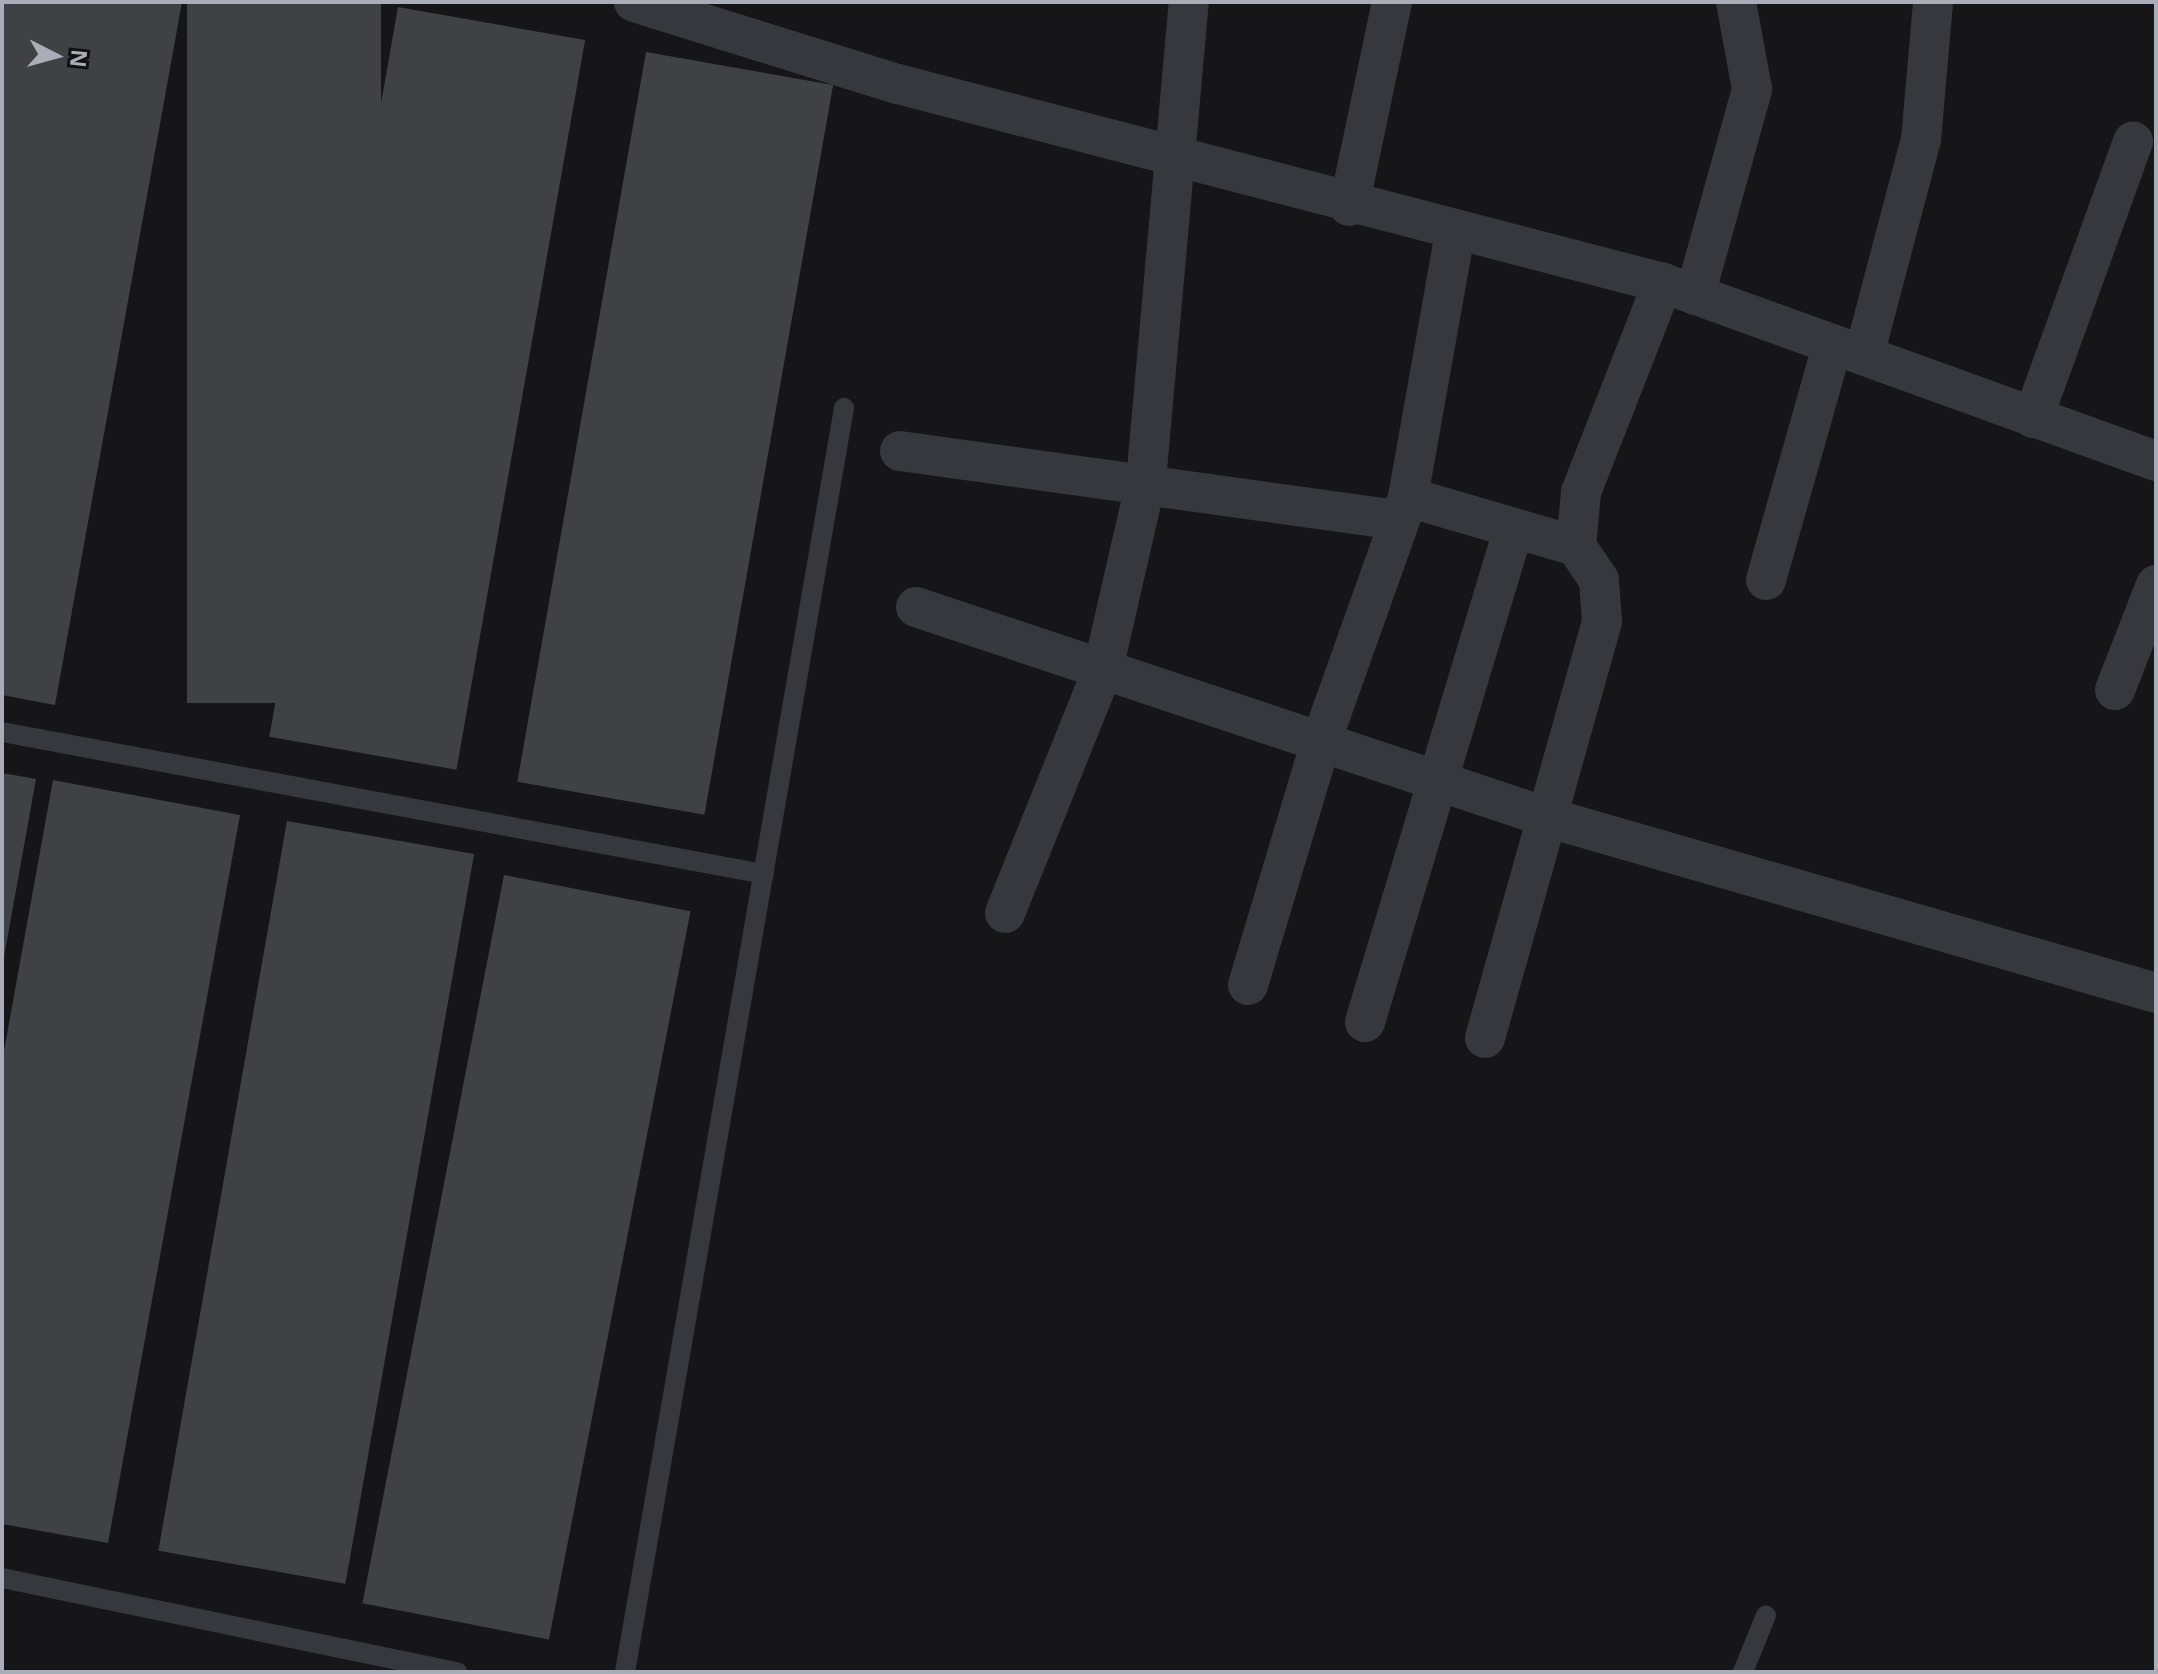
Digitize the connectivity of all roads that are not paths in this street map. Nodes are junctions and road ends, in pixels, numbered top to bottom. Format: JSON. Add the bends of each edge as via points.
{"nodes":[{"id":1,"x":634,"y":2,"type":"edge"},
{"id":2,"x":1189,"y":2,"type":"edge"},
{"id":3,"x":1392,"y":2,"type":"edge"},
{"id":4,"x":1736,"y":2,"type":"edge"},
{"id":5,"x":1933,"y":2,"type":"edge"},
{"id":6,"x":2133,"y":142,"type":"dead end"},
{"id":7,"x":1179,"y":160,"type":"junction"},
{"id":8,"x":1349,"y":206,"type":"junction"},
{"id":9,"x":1455,"y":234,"type":"junction"},
{"id":10,"x":1679,"y":289,"type":"junction"},
{"id":11,"x":1849,"y":349,"type":"junction"},
{"id":12,"x":844,"y":408,"type":"dead end"},
{"id":13,"x":2033,"y":418,"type":"junction"},
{"id":14,"x":900,"y":451,"type":"dead end"},
{"id":15,"x":2156,"y":461,"type":"edge"},
{"id":16,"x":1146,"y":481,"type":"junction"},
{"id":17,"x":1402,"y":509,"type":"junction"},
{"id":18,"x":1513,"y":531,"type":"junction"},
{"id":19,"x":1576,"y":546,"type":"junction"},
{"id":20,"x":1766,"y":580,"type":"dead end"},
{"id":21,"x":2156,"y":585,"type":"edge"},
{"id":22,"x":916,"y":607,"type":"dead end"},
{"id":23,"x":1103,"y":669,"type":"junction"},
{"id":24,"x":2115,"y":690,"type":"dead end"},
{"id":25,"x":2,"y":732,"type":"edge"},
{"id":26,"x":1322,"y":739,"type":"junction"},
{"id":27,"x":1437,"y":777,"type":"junction"},
{"id":28,"x":1546,"y":817,"type":"junction"},
{"id":29,"x":764,"y":874,"type":"junction"},
{"id":30,"x":1005,"y":913,"type":"dead end"},
{"id":31,"x":1248,"y":985,"type":"dead end"},
{"id":32,"x":2156,"y":993,"type":"edge"},
{"id":33,"x":1365,"y":1022,"type":"dead end"},
{"id":34,"x":1485,"y":1038,"type":"dead end"},
{"id":35,"x":2,"y":1578,"type":"edge"},
{"id":36,"x":1766,"y":1615,"type":"dead end"},
{"id":37,"x":457,"y":1672,"type":"edge"},
{"id":38,"x":625,"y":1672,"type":"edge"},
{"id":39,"x":1743,"y":1672,"type":"edge"}],
"edges":[{"from":1,"to":7,"type":"street"},
{"from":2,"to":7,"type":"street"},
{"from":3,"to":8,"type":"street"},
{"from":4,"to":10,"type":"street","via":[[1752,89]]},
{"from":5,"to":11,"type":"street","via":[[1921,140]]},
{"from":6,"to":13,"type":"street"},
{"from":7,"to":8,"type":"street"},
{"from":7,"to":16,"type":"street"},
{"from":8,"to":9,"type":"street"},
{"from":9,"to":10,"type":"street"},
{"from":9,"to":17,"type":"street"},
{"from":10,"to":11,"type":"street"},
{"from":10,"to":19,"type":"street","via":[[1581,492]]},
{"from":11,"to":13,"type":"street"},
{"from":11,"to":20,"type":"street"},
{"from":12,"to":29,"type":"lane"},
{"from":13,"to":15,"type":"street"},
{"from":14,"to":16,"type":"street"},
{"from":16,"to":17,"type":"street"},
{"from":16,"to":23,"type":"street"},
{"from":17,"to":18,"type":"street"},
{"from":17,"to":26,"type":"street"},
{"from":18,"to":19,"type":"street"},
{"from":18,"to":27,"type":"street"},
{"from":19,"to":28,"type":"street","via":[[1599,580],[1602,622]]},
{"from":21,"to":24,"type":"street"},
{"from":22,"to":23,"type":"street"},
{"from":23,"to":26,"type":"street"},
{"from":23,"to":30,"type":"street"},
{"from":25,"to":29,"type":"lane"},
{"from":26,"to":27,"type":"street"},
{"from":26,"to":31,"type":"street"},
{"from":27,"to":28,"type":"street"},
{"from":27,"to":33,"type":"street"},
{"from":28,"to":32,"type":"street"},
{"from":28,"to":34,"type":"street"},
{"from":29,"to":38,"type":"lane"},
{"from":35,"to":37,"type":"lane"},
{"from":36,"to":39,"type":"lane"}]}
